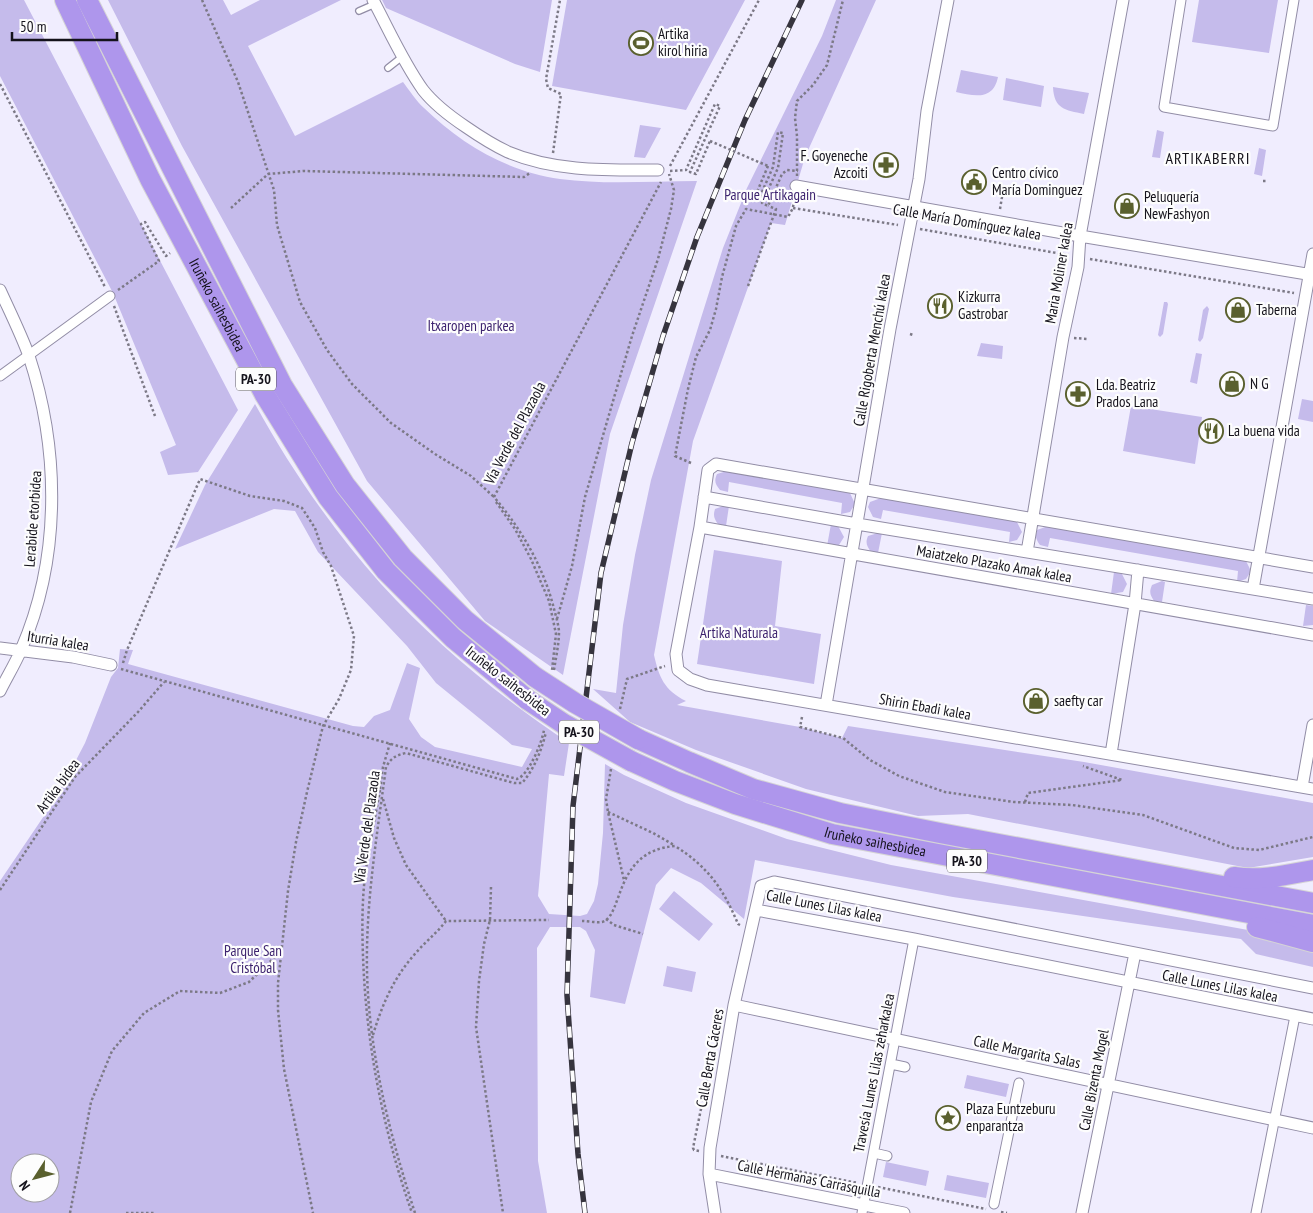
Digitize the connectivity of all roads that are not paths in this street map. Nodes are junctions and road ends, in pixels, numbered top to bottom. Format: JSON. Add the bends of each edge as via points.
{"nodes":[{"id":1,"x":65,"y":0,"type":"edge"},
{"id":2,"x":87,"y":0,"type":"edge"},
{"id":3,"x":948,"y":0,"type":"edge"},
{"id":4,"x":1123,"y":0,"type":"edge"},
{"id":5,"x":1181,"y":0,"type":"edge"},
{"id":6,"x":1294,"y":0,"type":"edge"},
{"id":7,"x":374,"y":2,"type":"edge"},
{"id":8,"x":359,"y":12,"type":"dead end"},
{"id":9,"x":402,"y":57,"type":"junction"},
{"id":10,"x":388,"y":68,"type":"dead end"},
{"id":11,"x":663,"y":170,"type":"road end"},
{"id":12,"x":796,"y":186,"type":"road end"},
{"id":13,"x":914,"y":206,"type":"junction"},
{"id":14,"x":1080,"y":236,"type":"junction"},
{"id":15,"x":1313,"y":254,"type":"edge"},
{"id":16,"x":1311,"y":275,"type":"edge"},
{"id":17,"x":0,"y":290,"type":"edge"},
{"id":18,"x":110,"y":296,"type":"road end"},
{"id":19,"x":28,"y":355,"type":"junction"},
{"id":20,"x":0,"y":376,"type":"edge"},
{"id":21,"x":864,"y":488,"type":"junction"},
{"id":22,"x":704,"y":497,"type":"junction"},
{"id":23,"x":1032,"y":518,"type":"junction"},
{"id":24,"x":857,"y":524,"type":"junction"},
{"id":25,"x":700,"y":527,"type":"junction"},
{"id":26,"x":1027,"y":552,"type":"junction"},
{"id":27,"x":852,"y":555,"type":"junction"},
{"id":28,"x":1258,"y":558,"type":"junction"},
{"id":29,"x":1313,"y":567,"type":"edge"},
{"id":30,"x":1138,"y":570,"type":"junction"},
{"id":31,"x":1253,"y":589,"type":"junction"},
{"id":32,"x":1313,"y":599,"type":"edge"},
{"id":33,"x":1135,"y":604,"type":"junction"},
{"id":34,"x":1313,"y":635,"type":"edge"},
{"id":35,"x":0,"y":648,"type":"edge"},
{"id":36,"x":21,"y":650,"type":"junction"},
{"id":37,"x":116,"y":667,"type":"road end"},
{"id":38,"x":0,"y":691,"type":"edge"},
{"id":39,"x":826,"y":705,"type":"junction"},
{"id":40,"x":1313,"y":726,"type":"edge"},
{"id":41,"x":1111,"y":754,"type":"junction"},
{"id":42,"x":1308,"y":788,"type":"edge"},
{"id":43,"x":940,"y":833,"type":"junction"},
{"id":44,"x":958,"y":859,"type":"junction"},
{"id":45,"x":1313,"y":870,"type":"edge"},
{"id":46,"x":1313,"y":903,"type":"edge"},
{"id":47,"x":756,"y":910,"type":"junction"},
{"id":48,"x":1313,"y":925,"type":"edge"},
{"id":49,"x":914,"y":938,"type":"junction"},
{"id":50,"x":1313,"y":942,"type":"edge"},
{"id":51,"x":1135,"y":953,"type":"junction"},
{"id":52,"x":1129,"y":983,"type":"junction"},
{"id":53,"x":1313,"y":988,"type":"edge"},
{"id":54,"x":734,"y":1005,"type":"junction"},
{"id":55,"x":1295,"y":1016,"type":"junction"},
{"id":56,"x":1313,"y":1019,"type":"edge"},
{"id":57,"x":894,"y":1039,"type":"junction"},
{"id":58,"x":890,"y":1064,"type":"junction"},
{"id":59,"x":905,"y":1067,"type":"dead end"},
{"id":60,"x":1018,"y":1083,"type":"dead end"},
{"id":61,"x":1108,"y":1085,"type":"junction"},
{"id":62,"x":1274,"y":1120,"type":"junction"},
{"id":63,"x":1313,"y":1128,"type":"edge"},
{"id":64,"x":874,"y":1153,"type":"junction"},
{"id":65,"x":888,"y":1156,"type":"dead end"},
{"id":66,"x":708,"y":1174,"type":"junction"},
{"id":67,"x":993,"y":1208,"type":"road end"},
{"id":68,"x":863,"y":1209,"type":"edge"},
{"id":69,"x":715,"y":1213,"type":"edge"},
{"id":70,"x":904,"y":1213,"type":"edge"},
{"id":71,"x":1082,"y":1213,"type":"edge"},
{"id":72,"x":1256,"y":1213,"type":"edge"}],
"edges":[{"from":1,"to":44,"type":"highway","name":"Iruñeko saihesbidea","number":"PA-30","bridge":true,"via":[[159,196],[265,395],[328,497],[386,571],[453,638],[528,700],[564,724],[675,781],[735,804],[832,834]]},
{"from":2,"to":43,"type":"highway","name":"Iruñeko saihesbidea","number":"PA-30","bridge":true,"via":[[282,385],[344,485],[403,558],[465,620],[544,675],[575,703],[638,739],[753,789],[840,813]]},
{"from":3,"to":13,"type":"street","name":"Calle Rigoberta Menchú kalea"},
{"from":4,"to":14,"type":"street","name":"Maria Moliner kalea"},
{"from":5,"to":6,"type":"street","via":[[1164,107],[1273,126]]},
{"from":7,"to":8,"type":"lane"},
{"from":7,"to":9,"type":"street"},
{"from":9,"to":10,"type":"lane"},
{"from":9,"to":11,"type":"street","via":[[424,91],[453,119],[509,152],[567,167]]},
{"from":12,"to":13,"type":"street","name":"Calle María Domínguez kalea"},
{"from":13,"to":14,"type":"street","name":"Calle María Domínguez kalea"},
{"from":13,"to":21,"type":"street","name":"Calle Rigoberta Menchú kalea"},
{"from":14,"to":16,"type":"street","name":"Calle María Domínguez kalea"},
{"from":14,"to":23,"type":"street","name":"Maria Moliner kalea","via":[[1080,257]]},
{"from":15,"to":16,"type":"street"},
{"from":16,"to":28,"type":"street"},
{"from":17,"to":19,"type":"street","name":"Lerabide etorbidea"},
{"from":18,"to":19,"type":"street"},
{"from":19,"to":20,"type":"street"},
{"from":19,"to":36,"type":"street","name":"Lerabide etorbidea","via":[[43,408],[51,456],[52,490],[44,577]]},
{"from":21,"to":22,"type":"street","via":[[716,464],[708,470]]},
{"from":21,"to":23,"type":"street"},
{"from":21,"to":24,"type":"street","name":"Calle Rigoberta Menchú kalea"},
{"from":22,"to":24,"type":"street","name":"Maiatzeko Plazako Amak kalea"},
{"from":22,"to":25,"type":"street"},
{"from":23,"to":26,"type":"street","name":"Maria Moliner kalea"},
{"from":23,"to":28,"type":"street"},
{"from":24,"to":26,"type":"street","name":"Maiatzeko Plazako Amak kalea"},
{"from":24,"to":27,"type":"street","name":"Calle Rigoberta Menchú kalea"},
{"from":25,"to":27,"type":"street","name":"Maiatzeko Plazako Amak kalea"},
{"from":25,"to":39,"type":"street","name":"Shirin Ebadi kalea","via":[[676,654],[678,670],[690,680],[707,685]]},
{"from":26,"to":30,"type":"street","name":"Maiatzeko Plazako Amak kalea"},
{"from":27,"to":33,"type":"street","name":"Maiatzeko Plazako Amak kalea"},
{"from":27,"to":39,"type":"street","name":"Calle Rigoberta Menchú kalea"},
{"from":28,"to":29,"type":"street"},
{"from":28,"to":31,"type":"street"},
{"from":30,"to":31,"type":"street","name":"Maiatzeko Plazako Amak kalea"},
{"from":30,"to":33,"type":"street"},
{"from":31,"to":32,"type":"street","name":"Maiatzeko Plazako Amak kalea"},
{"from":33,"to":34,"type":"street","name":"Maiatzeko Plazako Amak kalea"},
{"from":33,"to":41,"type":"street"},
{"from":35,"to":36,"type":"street","name":"Iturria kalea"},
{"from":36,"to":37,"type":"street","name":"Iturria kalea"},
{"from":36,"to":38,"type":"street","name":"Lerabide etorbidea"},
{"from":39,"to":41,"type":"street","name":"Shirin Ebadi kalea"},
{"from":40,"to":42,"type":"street"},
{"from":41,"to":42,"type":"street","name":"Shirin Ebadi kalea"},
{"from":43,"to":45,"type":"highway","via":[[1001,834],[1248,879],[1276,878]]},
{"from":43,"to":46,"type":"highway","name":"Iruñeko saihesbidea","number":"PA-30"},
{"from":44,"to":48,"type":"highway","name":"Iruñeko saihesbidea","number":"PA-30"},
{"from":44,"to":50,"type":"highway","via":[[1036,883],[1235,921]]},
{"from":47,"to":49,"type":"street","name":"Calle Lunes Lilas kalea"},
{"from":47,"to":51,"type":"street","name":"Calle Lunes Lilas kalea","via":[[761,886],[774,882]]},
{"from":47,"to":54,"type":"street","name":"Calle Berta Cáceres"},
{"from":49,"to":52,"type":"street","name":"Calle Lunes Lilas kalea"},
{"from":49,"to":57,"type":"street","name":"Travesía Lunes Lilas zeharkalea"},
{"from":51,"to":52,"type":"street","name":"Calle Bizenta Mogel"},
{"from":51,"to":53,"type":"street","name":"Calle Lunes Lilas kalea"},
{"from":52,"to":55,"type":"street","name":"Calle Lunes Lilas kalea"},
{"from":52,"to":61,"type":"street","name":"Calle Bizenta Mogel"},
{"from":54,"to":57,"type":"street","name":"Calle Margarita Salas"},
{"from":54,"to":66,"type":"street","name":"Calle Berta Cáceres"},
{"from":55,"to":56,"type":"street","name":"Calle Lunes Lilas kalea"},
{"from":55,"to":62,"type":"street"},
{"from":57,"to":58,"type":"street","name":"Travesía Lunes Lilas zeharkalea"},
{"from":57,"to":61,"type":"street","name":"Calle Margarita Salas"},
{"from":58,"to":59,"type":"street"},
{"from":58,"to":64,"type":"street","name":"Travesía Lunes Lilas zeharkalea"},
{"from":60,"to":67,"type":"street","via":[[1002,1141]]},
{"from":61,"to":62,"type":"street","name":"Calle Margarita Salas"},
{"from":61,"to":71,"type":"street","name":"Calle Bizenta Mogel"},
{"from":62,"to":63,"type":"street","name":"Calle Margarita Salas"},
{"from":62,"to":72,"type":"street"},
{"from":64,"to":65,"type":"street"},
{"from":64,"to":68,"type":"street","name":"Travesía Lunes Lilas zeharkalea"},
{"from":66,"to":68,"type":"street","name":"Calle Hermanas Carrasquilla"},
{"from":66,"to":69,"type":"street","name":"Calle Berta Cáceres"},
{"from":68,"to":70,"type":"street","name":"Calle Hermanas Carrasquilla"}]}
